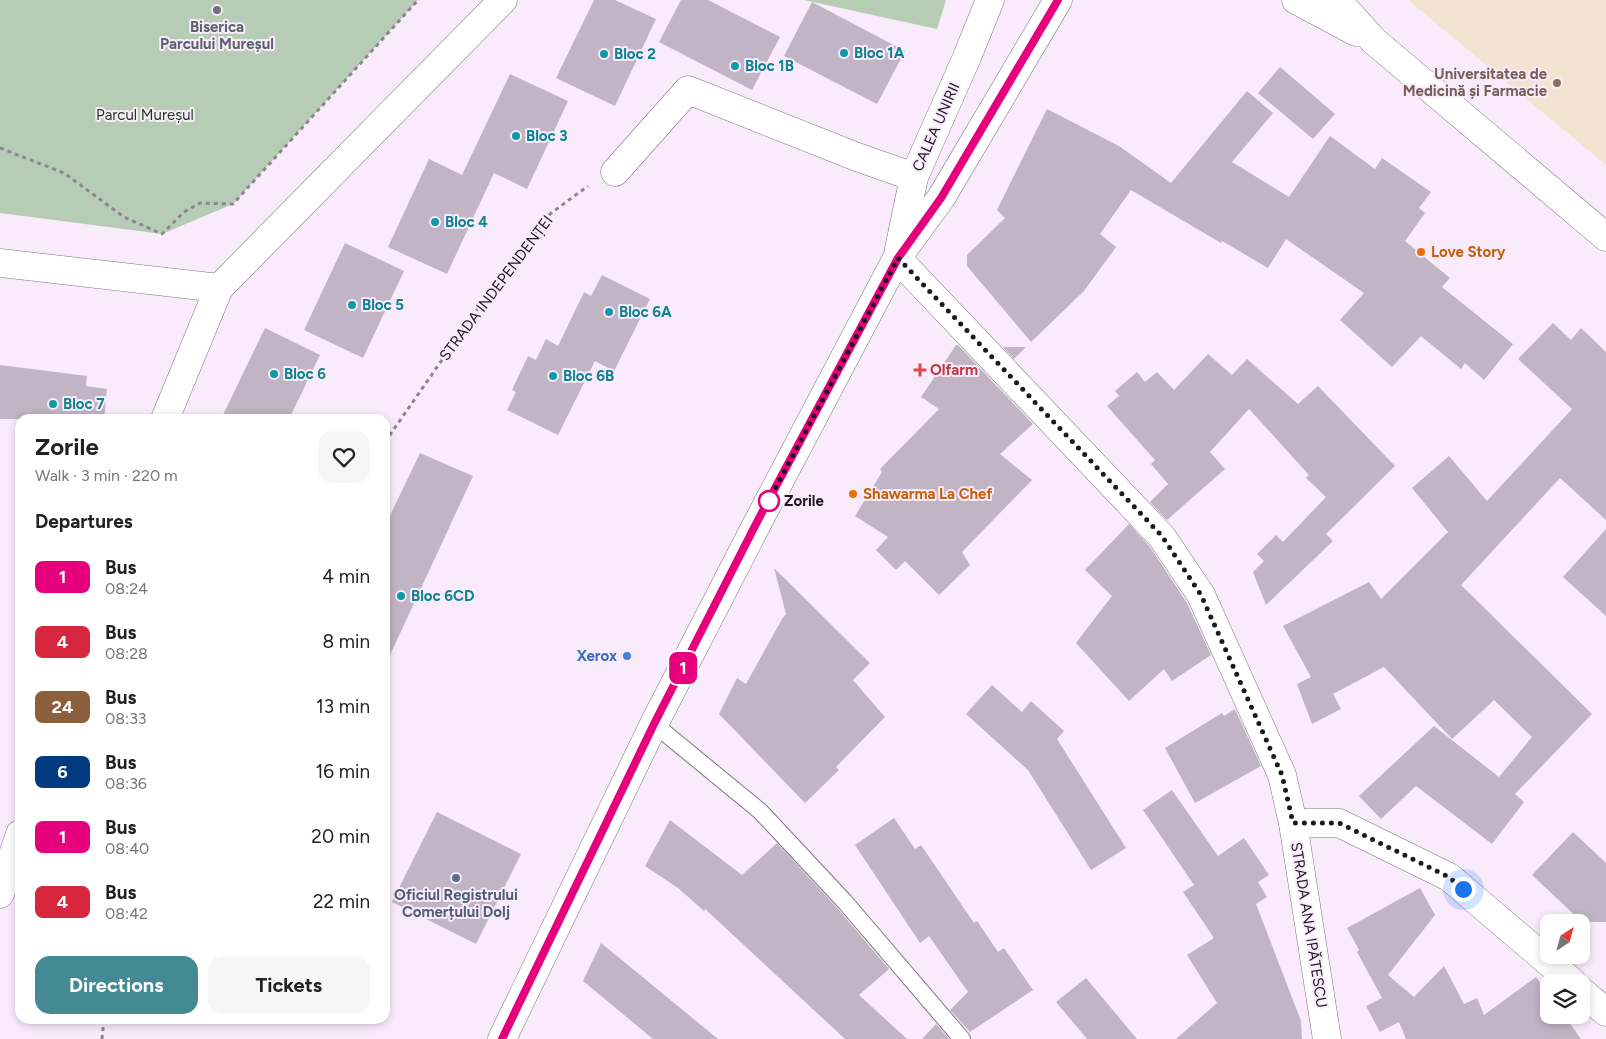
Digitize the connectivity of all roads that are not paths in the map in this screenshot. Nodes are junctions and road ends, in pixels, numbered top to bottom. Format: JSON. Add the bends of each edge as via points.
{"nodes":[{"id":1,"x":503,"y":0,"type":"edge"},
{"id":2,"x":990,"y":0,"type":"edge"},
{"id":3,"x":1058,"y":0,"type":"edge"},
{"id":4,"x":1296,"y":0,"type":"edge"},
{"id":5,"x":1337,"y":0,"type":"edge"},
{"id":6,"x":1374,"y":41,"type":"junction"},
{"id":7,"x":615,"y":172,"type":"road end"},
{"id":8,"x":914,"y":177,"type":"junction"},
{"id":9,"x":1606,"y":237,"type":"edge"},
{"id":10,"x":898,"y":258,"type":"junction"},
{"id":11,"x":0,"y":263,"type":"edge"},
{"id":12,"x":219,"y":288,"type":"junction"},
{"id":13,"x":168,"y":414,"type":"edge"},
{"id":14,"x":654,"y":724,"type":"junction"},
{"id":15,"x":1293,"y":823,"type":"junction"},
{"id":16,"x":15,"y":855,"type":"edge"},
{"id":17,"x":9,"y":881,"type":"edge"},
{"id":18,"x":1563,"y":974,"type":"edge"},
{"id":19,"x":1590,"y":999,"type":"edge"},
{"id":20,"x":1606,"y":1012,"type":"edge"},
{"id":21,"x":502,"y":1039,"type":"edge"},
{"id":22,"x":962,"y":1039,"type":"edge"},
{"id":23,"x":1327,"y":1039,"type":"edge"}],
"edges":[{"from":1,"to":12,"type":"street"},
{"from":2,"to":8,"type":"street","name":"CALEA UNIRII"},
{"from":3,"to":10,"type":"street","name":"CALEA UNIRII","via":[[941,198]]},
{"from":4,"to":6,"type":"street"},
{"from":5,"to":6,"type":"street"},
{"from":6,"to":9,"type":"street"},
{"from":7,"to":8,"type":"street","via":[[688,90]]},
{"from":8,"to":10,"type":"street","name":"CALEA UNIRII"},
{"from":10,"to":14,"type":"street","name":"CALEA UNIRII"},
{"from":10,"to":15,"type":"street","name":"STRADA ANA IPĂTESCU","via":[[1162,536],[1205,603],[1282,775]]},
{"from":11,"to":12,"type":"street"},
{"from":12,"to":13,"type":"street"},
{"from":14,"to":21,"type":"street","name":"CALEA UNIRII"},
{"from":14,"to":22,"type":"lane","via":[[760,811],[845,902]]},
{"from":15,"to":18,"type":"street","via":[[1339,823],[1449,877]]},
{"from":15,"to":23,"type":"street","name":"STRADA ANA IPĂTESCU"},
{"from":16,"to":17,"type":"street"},
{"from":19,"to":20,"type":"street"}]}
